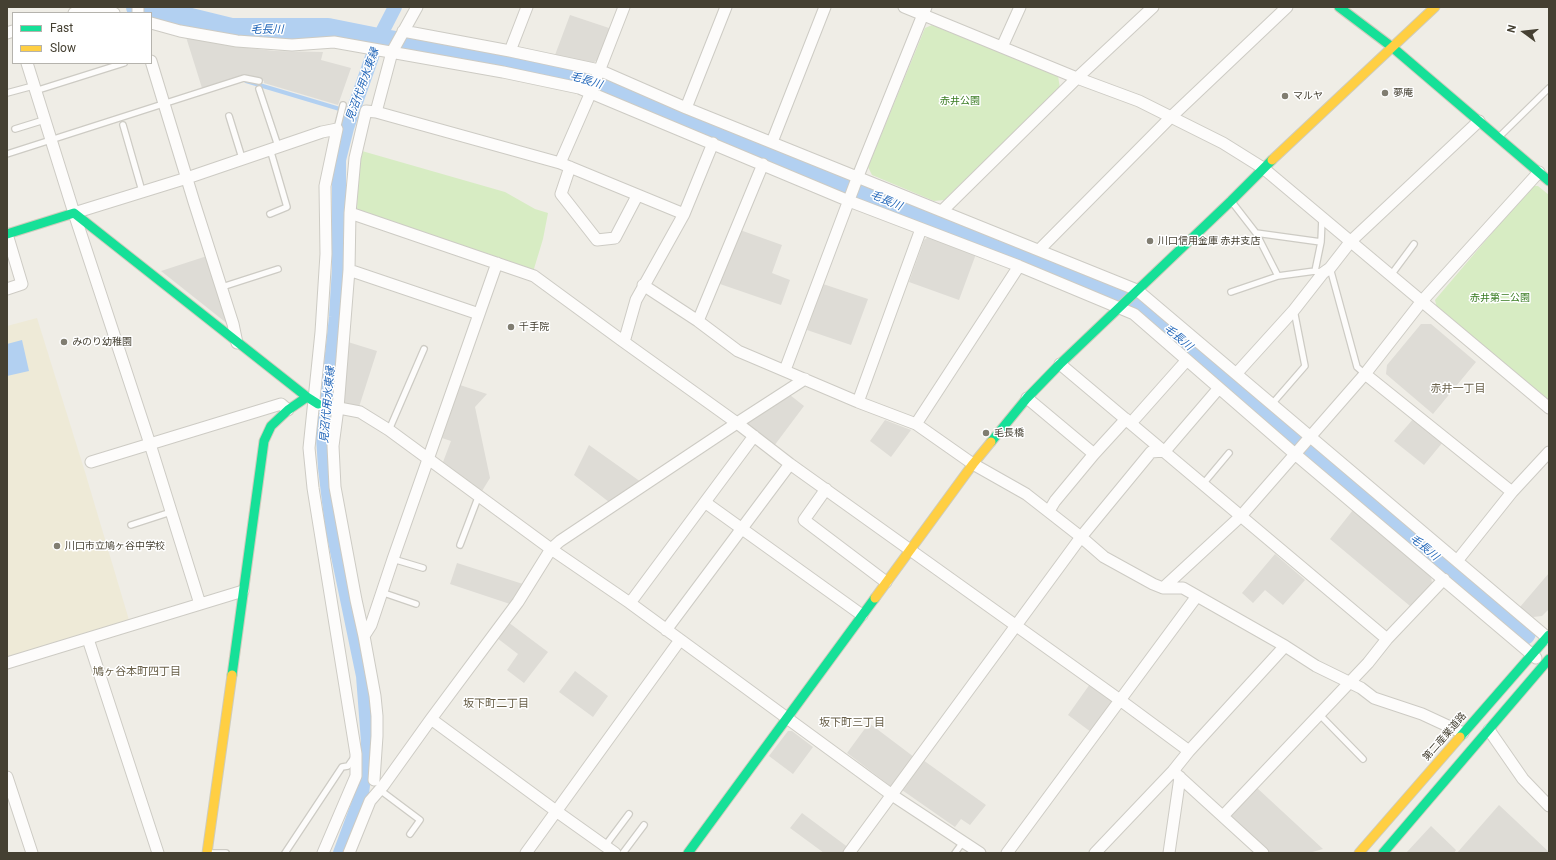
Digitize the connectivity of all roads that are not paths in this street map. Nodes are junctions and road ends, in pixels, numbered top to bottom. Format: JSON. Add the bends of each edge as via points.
{"nodes":[{"id":1,"x":417,"y":7,"type":"edge"},
{"id":2,"x":527,"y":7,"type":"edge"},
{"id":3,"x":624,"y":7,"type":"edge"},
{"id":4,"x":726,"y":7,"type":"edge"},
{"id":5,"x":826,"y":7,"type":"edge"},
{"id":6,"x":904,"y":7,"type":"edge"},
{"id":7,"x":1020,"y":7,"type":"edge"},
{"id":8,"x":1153,"y":7,"type":"edge"},
{"id":9,"x":1288,"y":7,"type":"edge"},
{"id":10,"x":1339,"y":7,"type":"edge"},
{"id":11,"x":1436,"y":7,"type":"edge"},
{"id":12,"x":925,"y":11,"type":"edge"},
{"id":13,"x":77,"y":12,"type":"edge"},
{"id":14,"x":110,"y":12,"type":"edge"},
{"id":15,"x":152,"y":23,"type":"edge"},
{"id":16,"x":403,"y":31,"type":"junction"},
{"id":17,"x":1392,"y":47,"type":"junction"},
{"id":18,"x":1002,"y":48,"type":"junction"},
{"id":19,"x":510,"y":51,"type":"junction"},
{"id":20,"x":392,"y":52,"type":"junction"},
{"id":21,"x":26,"y":64,"type":"edge"},
{"id":22,"x":120,"y":64,"type":"edge"},
{"id":23,"x":152,"y":64,"type":"edge"},
{"id":24,"x":599,"y":70,"type":"junction"},
{"id":25,"x":1077,"y":78,"type":"junction"},
{"id":26,"x":259,"y":81,"type":"dead end"},
{"id":27,"x":34,"y":88,"type":"junction"},
{"id":28,"x":1549,"y":88,"type":"edge"},
{"id":29,"x":259,"y":89,"type":"dead end"},
{"id":30,"x":591,"y":92,"type":"junction"},
{"id":31,"x":7,"y":93,"type":"edge"},
{"id":32,"x":164,"y":103,"type":"junction"},
{"id":33,"x":343,"y":105,"type":"dead end"},
{"id":34,"x":686,"y":108,"type":"junction"},
{"id":35,"x":376,"y":112,"type":"junction"},
{"id":36,"x":229,"y":116,"type":"dead end"},
{"id":37,"x":1171,"y":117,"type":"junction"},
{"id":38,"x":44,"y":120,"type":"junction"},
{"id":39,"x":1479,"y":121,"type":"junction"},
{"id":40,"x":123,"y":125,"type":"dead end"},
{"id":41,"x":15,"y":129,"type":"dead end"},
{"id":42,"x":337,"y":129,"type":"junction"},
{"id":43,"x":1498,"y":137,"type":"junction"},
{"id":44,"x":52,"y":141,"type":"junction"},
{"id":45,"x":772,"y":142,"type":"junction"},
{"id":46,"x":712,"y":143,"type":"junction"},
{"id":47,"x":274,"y":148,"type":"junction"},
{"id":48,"x":7,"y":154,"type":"edge"},
{"id":49,"x":242,"y":158,"type":"junction"},
{"id":50,"x":763,"y":164,"type":"junction"},
{"id":51,"x":565,"y":165,"type":"junction"},
{"id":52,"x":1262,"y":168,"type":"junction"},
{"id":53,"x":1539,"y":172,"type":"junction"},
{"id":54,"x":858,"y":176,"type":"junction"},
{"id":55,"x":187,"y":178,"type":"junction"},
{"id":56,"x":1549,"y":181,"type":"edge"},
{"id":57,"x":142,"y":191,"type":"junction"},
{"id":58,"x":637,"y":196,"type":"junction"},
{"id":59,"x":849,"y":201,"type":"junction"},
{"id":60,"x":1231,"y":201,"type":"junction"},
{"id":61,"x":942,"y":210,"type":"junction"},
{"id":62,"x":74,"y":213,"type":"junction"},
{"id":63,"x":350,"y":213,"type":"junction"},
{"id":64,"x":270,"y":214,"type":"dead end"},
{"id":65,"x":684,"y":214,"type":"junction"},
{"id":66,"x":1322,"y":218,"type":"junction"},
{"id":67,"x":921,"y":230,"type":"junction"},
{"id":68,"x":1256,"y":233,"type":"junction"},
{"id":69,"x":7,"y":234,"type":"edge"},
{"id":70,"x":1351,"y":241,"type":"junction"},
{"id":71,"x":1321,"y":242,"type":"junction"},
{"id":72,"x":1414,"y":244,"type":"dead end"},
{"id":73,"x":1039,"y":250,"type":"junction"},
{"id":74,"x":497,"y":263,"type":"junction"},
{"id":75,"x":1019,"y":266,"type":"junction"},
{"id":76,"x":278,"y":269,"type":"dead end"},
{"id":77,"x":349,"y":270,"type":"junction"},
{"id":78,"x":1323,"y":270,"type":"junction"},
{"id":79,"x":1391,"y":275,"type":"junction"},
{"id":80,"x":1278,"y":276,"type":"junction"},
{"id":81,"x":643,"y":285,"type":"junction"},
{"id":82,"x":222,"y":287,"type":"junction"},
{"id":83,"x":7,"y":289,"type":"edge"},
{"id":84,"x":1135,"y":291,"type":"junction"},
{"id":85,"x":1231,"y":292,"type":"dead end"},
{"id":86,"x":1422,"y":301,"type":"junction"},
{"id":87,"x":1121,"y":306,"type":"junction"},
{"id":88,"x":1294,"y":310,"type":"junction"},
{"id":89,"x":480,"y":314,"type":"junction"},
{"id":90,"x":698,"y":321,"type":"junction"},
{"id":91,"x":624,"y":342,"type":"junction"},
{"id":92,"x":238,"y":344,"type":"junction"},
{"id":93,"x":424,"y":349,"type":"dead end"},
{"id":94,"x":1188,"y":360,"type":"junction"},
{"id":95,"x":1060,"y":364,"type":"junction"},
{"id":96,"x":785,"y":370,"type":"junction"},
{"id":97,"x":1236,"y":374,"type":"junction"},
{"id":98,"x":1365,"y":374,"type":"junction"},
{"id":99,"x":805,"y":379,"type":"junction"},
{"id":100,"x":1219,"y":388,"type":"junction"},
{"id":101,"x":1027,"y":398,"type":"junction"},
{"id":102,"x":313,"y":401,"type":"junction"},
{"id":103,"x":858,"y":402,"type":"junction"},
{"id":104,"x":1272,"y":404,"type":"junction"},
{"id":105,"x":338,"y":408,"type":"junction"},
{"id":106,"x":1549,"y":408,"type":"edge"},
{"id":107,"x":288,"y":410,"type":"junction"},
{"id":108,"x":1128,"y":421,"type":"junction"},
{"id":109,"x":737,"y":423,"type":"junction"},
{"id":110,"x":916,"y":424,"type":"junction"},
{"id":111,"x":389,"y":430,"type":"junction"},
{"id":112,"x":754,"y":436,"type":"junction"},
{"id":113,"x":150,"y":444,"type":"junction"},
{"id":114,"x":1303,"y":445,"type":"junction"},
{"id":115,"x":1165,"y":451,"type":"junction"},
{"id":116,"x":1549,"y":452,"type":"edge"},
{"id":117,"x":1229,"y":453,"type":"dead end"},
{"id":118,"x":1094,"y":454,"type":"junction"},
{"id":119,"x":428,"y":458,"type":"junction"},
{"id":120,"x":91,"y":462,"type":"dead end"},
{"id":121,"x":790,"y":464,"type":"junction"},
{"id":122,"x":973,"y":464,"type":"junction"},
{"id":123,"x":1203,"y":484,"type":"junction"},
{"id":124,"x":826,"y":489,"type":"junction"},
{"id":125,"x":1512,"y":492,"type":"junction"},
{"id":126,"x":479,"y":495,"type":"junction"},
{"id":127,"x":706,"y":502,"type":"junction"},
{"id":128,"x":1049,"y":511,"type":"junction"},
{"id":129,"x":171,"y":512,"type":"junction"},
{"id":130,"x":1241,"y":516,"type":"junction"},
{"id":131,"x":131,"y":525,"type":"dead end"},
{"id":132,"x":742,"y":530,"type":"junction"},
{"id":133,"x":1082,"y":537,"type":"junction"},
{"id":134,"x":460,"y":545,"type":"dead end"},
{"id":135,"x":551,"y":549,"type":"junction"},
{"id":136,"x":911,"y":550,"type":"junction"},
{"id":137,"x":393,"y":559,"type":"junction"},
{"id":138,"x":1456,"y":561,"type":"junction"},
{"id":139,"x":423,"y":568,"type":"dead end"},
{"id":140,"x":1444,"y":579,"type":"junction"},
{"id":141,"x":886,"y":582,"type":"junction"},
{"id":142,"x":1163,"y":588,"type":"junction"},
{"id":143,"x":243,"y":591,"type":"junction"},
{"id":144,"x":381,"y":592,"type":"junction"},
{"id":145,"x":1198,"y":596,"type":"junction"},
{"id":146,"x":200,"y":604,"type":"junction"},
{"id":147,"x":416,"y":604,"type":"dead end"},
{"id":148,"x":630,"y":604,"type":"junction"},
{"id":149,"x":862,"y":615,"type":"junction"},
{"id":150,"x":1016,"y":626,"type":"junction"},
{"id":151,"x":666,"y":630,"type":"junction"},
{"id":152,"x":364,"y":636,"type":"junction"},
{"id":153,"x":1548,"y":637,"type":"edge"},
{"id":154,"x":88,"y":638,"type":"junction"},
{"id":155,"x":1387,"y":639,"type":"junction"},
{"id":156,"x":680,"y":640,"type":"junction"},
{"id":157,"x":1285,"y":646,"type":"junction"},
{"id":158,"x":1532,"y":654,"type":"junction"},
{"id":159,"x":7,"y":663,"type":"edge"},
{"id":160,"x":1547,"y":664,"type":"edge"},
{"id":161,"x":1350,"y":682,"type":"junction"},
{"id":162,"x":1120,"y":700,"type":"junction"},
{"id":163,"x":1319,"y":714,"type":"junction"},
{"id":164,"x":431,"y":718,"type":"junction"},
{"id":165,"x":786,"y":718,"type":"junction"},
{"id":166,"x":1489,"y":730,"type":"junction"},
{"id":167,"x":1463,"y":733,"type":"junction"},
{"id":168,"x":1189,"y":751,"type":"junction"},
{"id":169,"x":356,"y":754,"type":"junction"},
{"id":170,"x":1363,"y":759,"type":"dead end"},
{"id":171,"x":1176,"y":774,"type":"junction"},
{"id":172,"x":356,"y":776,"type":"junction"},
{"id":173,"x":7,"y":777,"type":"edge"},
{"id":174,"x":379,"y":785,"type":"junction"},
{"id":175,"x":892,"y":795,"type":"junction"},
{"id":176,"x":1549,"y":806,"type":"edge"},
{"id":177,"x":556,"y":812,"type":"junction"},
{"id":178,"x":628,"y":814,"type":"dead end"},
{"id":179,"x":1223,"y":816,"type":"junction"},
{"id":180,"x":644,"y":825,"type":"dead end"},
{"id":181,"x":410,"y":834,"type":"dead end"},
{"id":182,"x":963,"y":842,"type":"junction"},
{"id":183,"x":605,"y":846,"type":"junction"},
{"id":184,"x":32,"y":853,"type":"edge"},
{"id":185,"x":158,"y":853,"type":"edge"},
{"id":186,"x":207,"y":853,"type":"edge"},
{"id":187,"x":226,"y":853,"type":"edge"},
{"id":188,"x":285,"y":853,"type":"edge"},
{"id":189,"x":324,"y":853,"type":"edge"},
{"id":190,"x":349,"y":853,"type":"edge"},
{"id":191,"x":526,"y":853,"type":"edge"},
{"id":192,"x":615,"y":853,"type":"edge"},
{"id":193,"x":624,"y":853,"type":"edge"},
{"id":194,"x":688,"y":853,"type":"edge"},
{"id":195,"x":849,"y":853,"type":"edge"},
{"id":196,"x":955,"y":853,"type":"edge"},
{"id":197,"x":980,"y":853,"type":"edge"},
{"id":198,"x":1007,"y":853,"type":"edge"},
{"id":199,"x":1095,"y":853,"type":"edge"},
{"id":200,"x":1169,"y":853,"type":"edge"},
{"id":201,"x":1263,"y":853,"type":"edge"},
{"id":202,"x":1359,"y":853,"type":"edge"},
{"id":203,"x":1383,"y":853,"type":"edge"}],
"edges":[{"from":1,"to":16,"type":"street"},
{"from":2,"to":19,"type":"street"},
{"from":3,"to":24,"type":"street"},
{"from":4,"to":34,"type":"street"},
{"from":5,"to":45,"type":"street"},
{"from":6,"to":12,"type":"street"},
{"from":7,"to":18,"type":"street"},
{"from":8,"to":25,"type":"street"},
{"from":9,"to":37,"type":"street"},
{"from":10,"to":17,"type":"street"},
{"from":11,"to":17,"type":"street"},
{"from":12,"to":18,"type":"street"},
{"from":12,"to":54,"type":"street"},
{"from":13,"to":14,"type":"street","via":[[93,7]]},
{"from":15,"to":20,"type":"street","via":[[237,41],[292,45],[334,42]]},
{"from":16,"to":19,"type":"street"},
{"from":16,"to":20,"type":"street"},
{"from":17,"to":39,"type":"street"},
{"from":17,"to":52,"type":"street"},
{"from":18,"to":25,"type":"street"},
{"from":19,"to":24,"type":"street"},
{"from":20,"to":30,"type":"street","via":[[503,72]]},
{"from":20,"to":35,"type":"street"},
{"from":21,"to":27,"type":"street"},
{"from":22,"to":27,"type":"lane"},
{"from":23,"to":32,"type":"street"},
{"from":24,"to":30,"type":"street"},
{"from":24,"to":34,"type":"street"},
{"from":25,"to":37,"type":"street","via":[[1139,101]]},
{"from":25,"to":61,"type":"street"},
{"from":26,"to":32,"type":"lane","via":[[244,78]]},
{"from":27,"to":31,"type":"lane"},
{"from":27,"to":38,"type":"street"},
{"from":28,"to":43,"type":"lane"},
{"from":29,"to":47,"type":"lane"},
{"from":30,"to":46,"type":"street"},
{"from":30,"to":51,"type":"street"},
{"from":32,"to":44,"type":"lane"},
{"from":32,"to":55,"type":"street"},
{"from":33,"to":42,"type":"lane"},
{"from":34,"to":45,"type":"street"},
{"from":35,"to":51,"type":"street"},
{"from":35,"to":63,"type":"street","via":[[366,111],[355,158]]},
{"from":36,"to":49,"type":"lane"},
{"from":37,"to":52,"type":"street","via":[[1222,143]]},
{"from":37,"to":73,"type":"street"},
{"from":38,"to":41,"type":"lane"},
{"from":38,"to":44,"type":"street"},
{"from":39,"to":43,"type":"street"},
{"from":39,"to":70,"type":"street"},
{"from":40,"to":57,"type":"lane"},
{"from":42,"to":47,"type":"street"},
{"from":42,"to":102,"type":"street","via":[[325,186],[326,254]]},
{"from":43,"to":53,"type":"street"},
{"from":44,"to":48,"type":"lane"},
{"from":44,"to":62,"type":"street"},
{"from":45,"to":54,"type":"street"},
{"from":46,"to":50,"type":"street"},
{"from":46,"to":65,"type":"street"},
{"from":47,"to":49,"type":"street"},
{"from":47,"to":64,"type":"lane","via":[[287,207]]},
{"from":49,"to":55,"type":"street"},
{"from":50,"to":59,"type":"street"},
{"from":50,"to":90,"type":"street"},
{"from":51,"to":58,"type":"street"},
{"from":51,"to":58,"type":"street","via":[[561,194],[597,240],[615,238]]},
{"from":52,"to":60,"type":"street"},
{"from":52,"to":66,"type":"street"},
{"from":53,"to":56,"type":"street"},
{"from":53,"to":86,"type":"street"},
{"from":54,"to":59,"type":"street"},
{"from":54,"to":61,"type":"street"},
{"from":55,"to":57,"type":"street"},
{"from":55,"to":82,"type":"street"},
{"from":57,"to":62,"type":"street"},
{"from":58,"to":65,"type":"street"},
{"from":59,"to":67,"type":"street"},
{"from":59,"to":96,"type":"street"},
{"from":60,"to":68,"type":"lane"},
{"from":60,"to":84,"type":"street"},
{"from":61,"to":73,"type":"street"},
{"from":62,"to":69,"type":"street"},
{"from":62,"to":92,"type":"street"},
{"from":62,"to":113,"type":"street"},
{"from":63,"to":74,"type":"street"},
{"from":63,"to":77,"type":"street"},
{"from":65,"to":81,"type":"street"},
{"from":66,"to":70,"type":"street"},
{"from":66,"to":71,"type":"lane"},
{"from":67,"to":75,"type":"street"},
{"from":67,"to":103,"type":"street"},
{"from":68,"to":71,"type":"lane"},
{"from":68,"to":80,"type":"lane"},
{"from":69,"to":83,"type":"street","via":[[22,284]]},
{"from":70,"to":78,"type":"street"},
{"from":70,"to":79,"type":"street"},
{"from":71,"to":78,"type":"lane"},
{"from":72,"to":79,"type":"lane"},
{"from":73,"to":84,"type":"street"},
{"from":74,"to":89,"type":"street"},
{"from":74,"to":91,"type":"street","via":[[534,276]]},
{"from":75,"to":87,"type":"street"},
{"from":75,"to":110,"type":"street"},
{"from":76,"to":82,"type":"lane"},
{"from":77,"to":89,"type":"street"},
{"from":77,"to":105,"type":"street"},
{"from":78,"to":80,"type":"lane"},
{"from":78,"to":88,"type":"street"},
{"from":78,"to":98,"type":"lane","via":[[1357,367]]},
{"from":79,"to":86,"type":"street"},
{"from":80,"to":85,"type":"lane"},
{"from":81,"to":90,"type":"street"},
{"from":81,"to":91,"type":"street","via":[[631,314]]},
{"from":82,"to":92,"type":"street"},
{"from":84,"to":87,"type":"street"},
{"from":84,"to":97,"type":"street"},
{"from":86,"to":98,"type":"street"},
{"from":86,"to":106,"type":"street"},
{"from":87,"to":94,"type":"street"},
{"from":87,"to":95,"type":"street"},
{"from":88,"to":97,"type":"street"},
{"from":88,"to":104,"type":"lane","via":[[1305,366]]},
{"from":89,"to":119,"type":"street"},
{"from":90,"to":96,"type":"street","via":[[738,351]]},
{"from":91,"to":109,"type":"street"},
{"from":92,"to":102,"type":"street"},
{"from":93,"to":111,"type":"lane"},
{"from":94,"to":100,"type":"street"},
{"from":94,"to":108,"type":"street"},
{"from":95,"to":101,"type":"street"},
{"from":95,"to":108,"type":"street"},
{"from":96,"to":99,"type":"street"},
{"from":97,"to":104,"type":"street"},
{"from":98,"to":114,"type":"street"},
{"from":98,"to":125,"type":"street"},
{"from":99,"to":103,"type":"street"},
{"from":99,"to":109,"type":"street"},
{"from":100,"to":114,"type":"street"},
{"from":100,"to":115,"type":"street"},
{"from":101,"to":118,"type":"street"},
{"from":101,"to":122,"type":"street"},
{"from":102,"to":105,"type":"street"},
{"from":102,"to":107,"type":"street"},
{"from":102,"to":169,"type":"street","via":[[309,448],[313,488]]},
{"from":103,"to":110,"type":"street"},
{"from":104,"to":114,"type":"street"},
{"from":105,"to":111,"type":"street","via":[[360,412]]},
{"from":105,"to":152,"type":"street","via":[[333,446],[335,487]]},
{"from":107,"to":113,"type":"street","via":[[281,404]]},
{"from":107,"to":143,"type":"street","via":[[271,426],[264,441]]},
{"from":108,"to":115,"type":"street"},
{"from":108,"to":118,"type":"street"},
{"from":109,"to":112,"type":"street"},
{"from":109,"to":135,"type":"street"},
{"from":110,"to":122,"type":"street"},
{"from":111,"to":119,"type":"street"},
{"from":112,"to":121,"type":"street"},
{"from":112,"to":127,"type":"street"},
{"from":113,"to":120,"type":"street"},
{"from":113,"to":129,"type":"street"},
{"from":114,"to":130,"type":"street"},
{"from":114,"to":138,"type":"street"},
{"from":114,"to":140,"type":"street"},
{"from":115,"to":123,"type":"street"},
{"from":115,"to":133,"type":"street","via":[[1151,452]]},
{"from":116,"to":125,"type":"street"},
{"from":117,"to":123,"type":"lane"},
{"from":118,"to":128,"type":"street"},
{"from":119,"to":126,"type":"street"},
{"from":119,"to":137,"type":"street"},
{"from":121,"to":124,"type":"street"},
{"from":121,"to":132,"type":"street"},
{"from":122,"to":128,"type":"street","via":[[1026,494]]},
{"from":122,"to":136,"type":"street"},
{"from":123,"to":130,"type":"street"},
{"from":124,"to":136,"type":"street"},
{"from":124,"to":141,"type":"street","via":[[804,520]]},
{"from":125,"to":138,"type":"street"},
{"from":126,"to":134,"type":"lane"},
{"from":126,"to":135,"type":"street"},
{"from":127,"to":132,"type":"street"},
{"from":127,"to":148,"type":"street"},
{"from":128,"to":133,"type":"street"},
{"from":129,"to":131,"type":"lane"},
{"from":129,"to":146,"type":"street"},
{"from":130,"to":142,"type":"street"},
{"from":130,"to":155,"type":"street"},
{"from":132,"to":149,"type":"street"},
{"from":132,"to":151,"type":"street"},
{"from":133,"to":142,"type":"street","via":[[1104,557]]},
{"from":133,"to":150,"type":"street"},
{"from":135,"to":148,"type":"street"},
{"from":135,"to":164,"type":"street","via":[[518,602]]},
{"from":136,"to":141,"type":"street"},
{"from":136,"to":150,"type":"street"},
{"from":137,"to":139,"type":"lane"},
{"from":137,"to":144,"type":"street"},
{"from":138,"to":153,"type":"street"},
{"from":140,"to":155,"type":"street"},
{"from":140,"to":158,"type":"street"},
{"from":141,"to":149,"type":"street"},
{"from":142,"to":145,"type":"street","via":[[1184,588]]},
{"from":143,"to":146,"type":"street"},
{"from":143,"to":186,"type":"street"},
{"from":144,"to":147,"type":"lane"},
{"from":144,"to":152,"type":"street","via":[[371,625]]},
{"from":145,"to":157,"type":"street"},
{"from":145,"to":162,"type":"street"},
{"from":146,"to":154,"type":"street"},
{"from":148,"to":151,"type":"street"},
{"from":149,"to":165,"type":"street"},
{"from":150,"to":162,"type":"street"},
{"from":150,"to":175,"type":"street"},
{"from":151,"to":156,"type":"street"},
{"from":152,"to":174,"type":"street","via":[[377,716]]},
{"from":153,"to":158,"type":"street","name":"第二産業道路"},
{"from":154,"to":159,"type":"street"},
{"from":154,"to":185,"type":"street"},
{"from":155,"to":161,"type":"street"},
{"from":156,"to":165,"type":"street"},
{"from":156,"to":177,"type":"street"},
{"from":157,"to":161,"type":"street","via":[[1316,666]]},
{"from":157,"to":168,"type":"street"},
{"from":158,"to":160,"type":"street"},
{"from":158,"to":167,"type":"street","name":"第二産業道路"},
{"from":160,"to":166,"type":"street"},
{"from":161,"to":163,"type":"street"},
{"from":161,"to":167,"type":"street","via":[[1374,698],[1422,714]]},
{"from":162,"to":168,"type":"street"},
{"from":162,"to":198,"type":"street"},
{"from":163,"to":170,"type":"lane"},
{"from":163,"to":179,"type":"street"},
{"from":164,"to":174,"type":"street"},
{"from":164,"to":177,"type":"street"},
{"from":165,"to":175,"type":"street"},
{"from":165,"to":194,"type":"street"},
{"from":166,"to":176,"type":"street","via":[[1523,779]]},
{"from":166,"to":203,"type":"street"},
{"from":167,"to":202,"type":"street","name":"第二産業道路"},
{"from":168,"to":171,"type":"street"},
{"from":169,"to":172,"type":"street"},
{"from":169,"to":188,"type":"lane","via":[[348,766],[342,767]]},
{"from":171,"to":179,"type":"street"},
{"from":171,"to":199,"type":"street"},
{"from":171,"to":200,"type":"street"},
{"from":172,"to":174,"type":"street"},
{"from":172,"to":189,"type":"street"},
{"from":173,"to":184,"type":"street"},
{"from":174,"to":181,"type":"lane","via":[[420,820]]},
{"from":174,"to":190,"type":"street"},
{"from":175,"to":182,"type":"street"},
{"from":175,"to":195,"type":"street"},
{"from":177,"to":183,"type":"street"},
{"from":177,"to":191,"type":"street"},
{"from":178,"to":183,"type":"lane"},
{"from":179,"to":201,"type":"street"},
{"from":180,"to":193,"type":"lane"},
{"from":182,"to":196,"type":"lane"},
{"from":182,"to":197,"type":"street"},
{"from":183,"to":192,"type":"street"},
{"from":186,"to":187,"type":"lane"}]}
